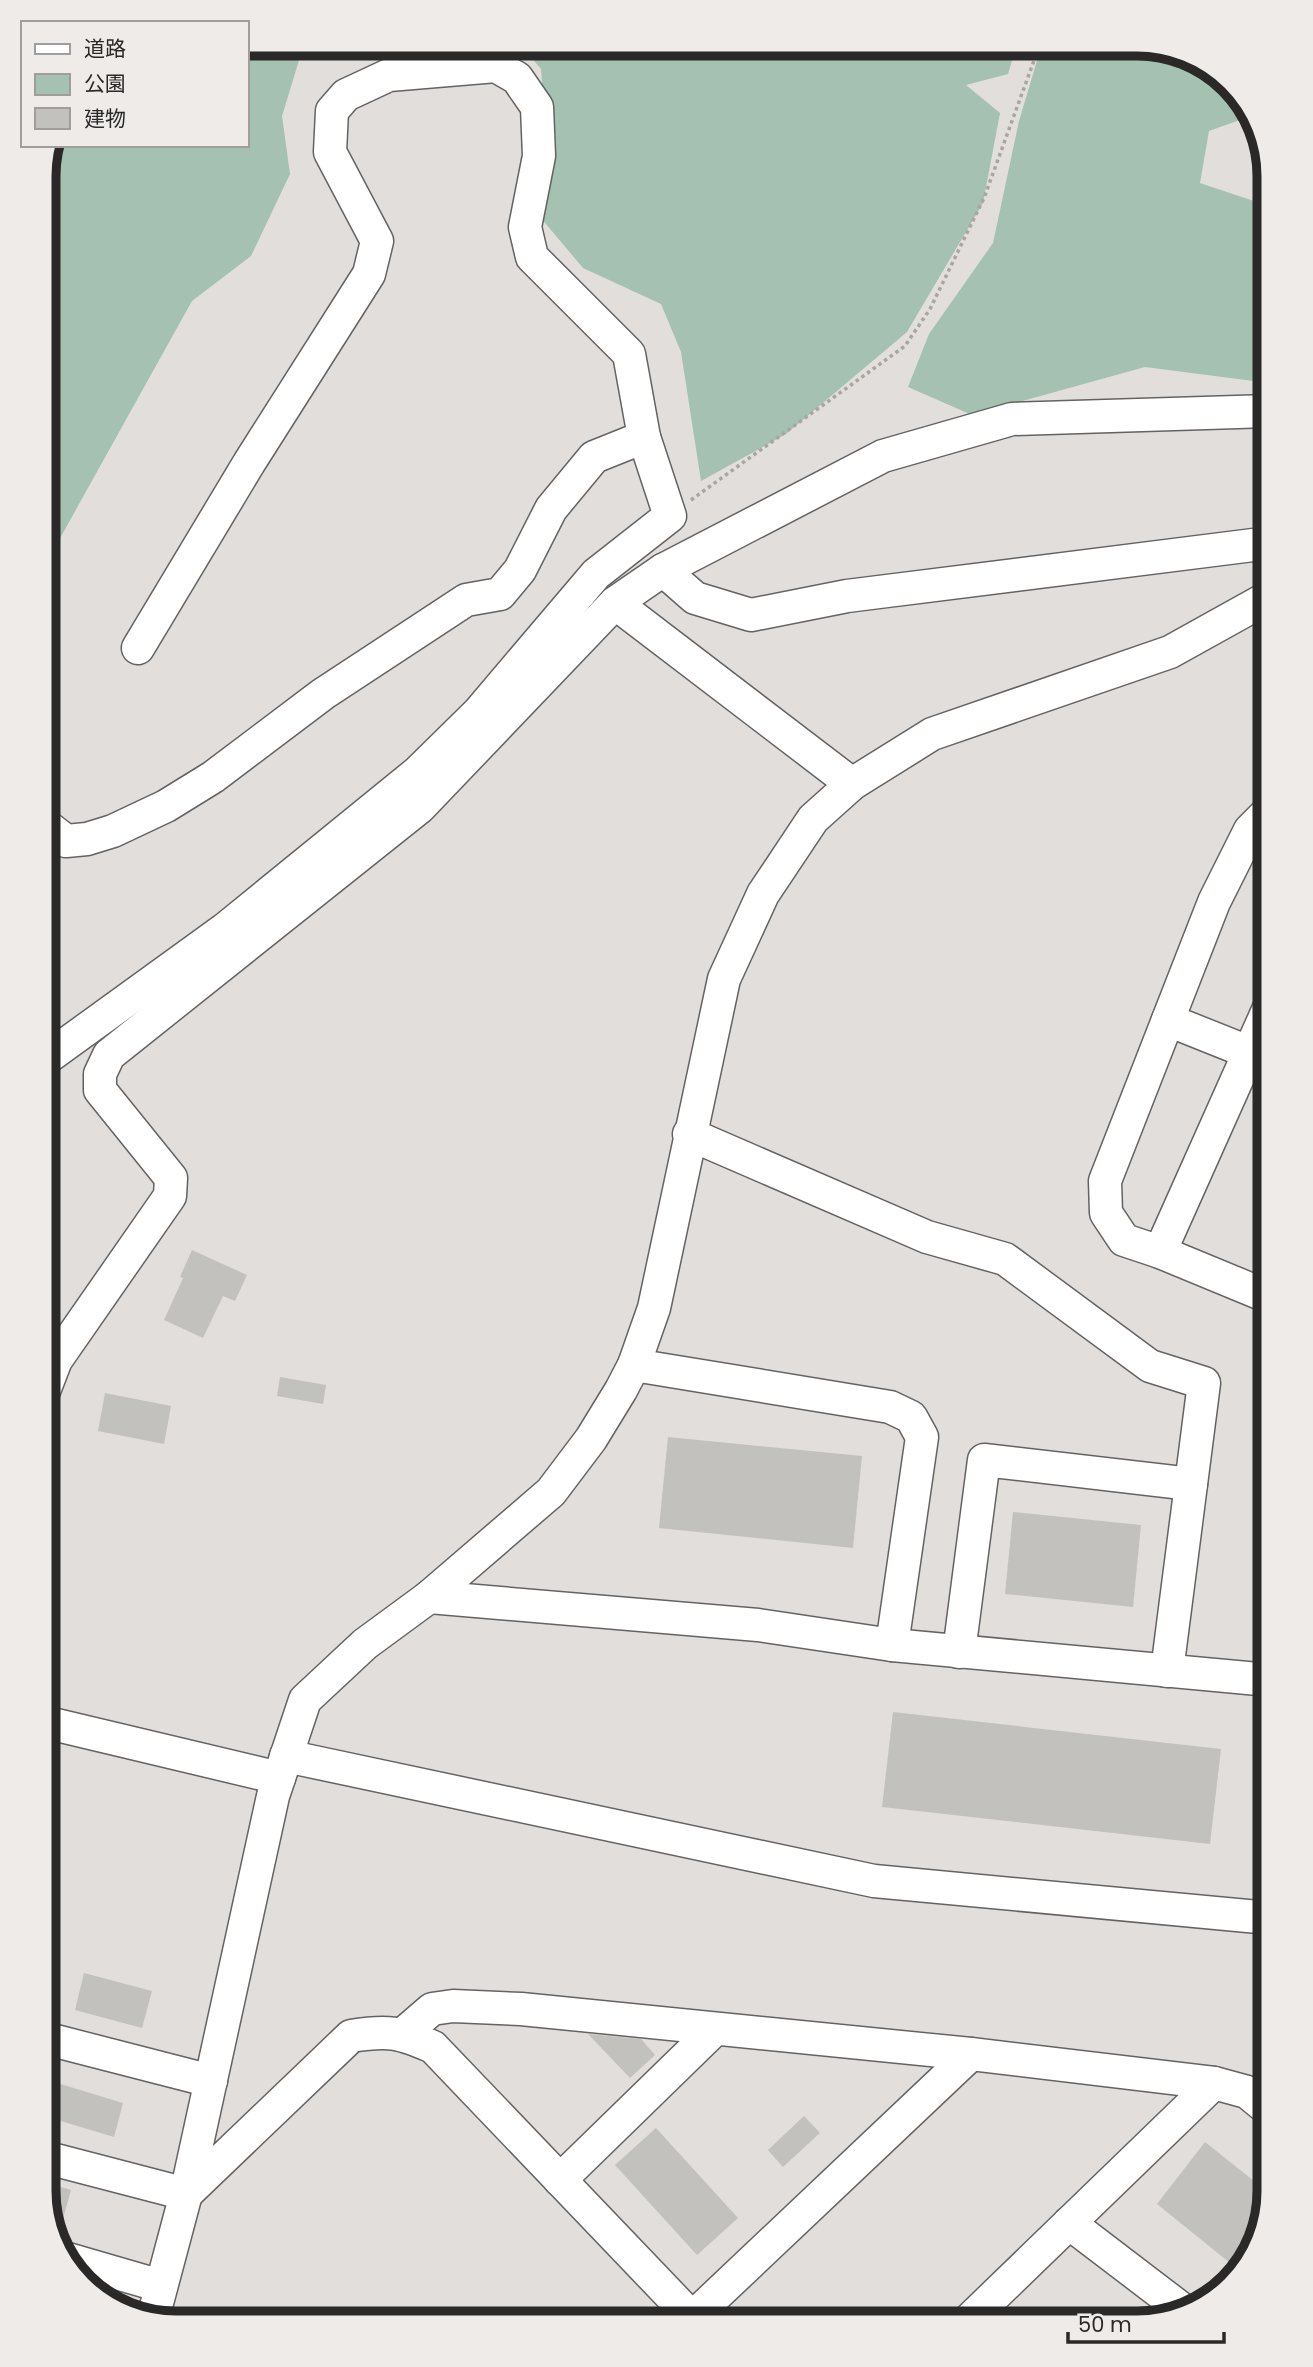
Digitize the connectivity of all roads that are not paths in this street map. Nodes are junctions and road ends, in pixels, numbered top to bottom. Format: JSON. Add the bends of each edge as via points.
{"nodes":[{"id":1,"x":1257,"y":411,"type":"edge"},
{"id":2,"x":644,"y":437,"type":"junction"},
{"id":3,"x":1257,"y":545,"type":"edge"},
{"id":4,"x":663,"y":570,"type":"junction"},
{"id":5,"x":615,"y":603,"type":"junction"},
{"id":6,"x":1257,"y":604,"type":"edge"},
{"id":7,"x":138,"y":648,"type":"dead end"},
{"id":8,"x":852,"y":784,"type":"junction"},
{"id":9,"x":1257,"y":823,"type":"edge"},
{"id":10,"x":56,"y":833,"type":"edge"},
{"id":11,"x":1168,"y":1020,"type":"junction"},
{"id":12,"x":56,"y":1051,"type":"edge"},
{"id":13,"x":1257,"y":1056,"type":"edge"},
{"id":14,"x":1257,"y":1061,"type":"edge"},
{"id":15,"x":689,"y":1134,"type":"junction"},
{"id":16,"x":1160,"y":1252,"type":"junction"},
{"id":17,"x":1257,"y":1284,"type":"edge"},
{"id":18,"x":56,"y":1360,"type":"edge"},
{"id":19,"x":634,"y":1365,"type":"junction"},
{"id":20,"x":1191,"y":1484,"type":"junction"},
{"id":21,"x":429,"y":1597,"type":"junction"},
{"id":22,"x":892,"y":1645,"type":"junction"},
{"id":23,"x":959,"y":1652,"type":"junction"},
{"id":24,"x":1167,"y":1671,"type":"junction"},
{"id":25,"x":1257,"y":1680,"type":"edge"},
{"id":26,"x":56,"y":1724,"type":"edge"},
{"id":27,"x":282,"y":1767,"type":"junction"},
{"id":28,"x":1257,"y":1917,"type":"edge"},
{"id":29,"x":715,"y":2029,"type":"junction"},
{"id":30,"x":403,"y":2034,"type":"junction"},
{"id":31,"x":56,"y":2041,"type":"edge"},
{"id":32,"x":971,"y":2054,"type":"junction"},
{"id":33,"x":211,"y":2081,"type":"junction"},
{"id":34,"x":1214,"y":2083,"type":"junction"},
{"id":35,"x":1257,"y":2100,"type":"edge"},
{"id":36,"x":56,"y":2160,"type":"edge"},
{"id":37,"x":560,"y":2180,"type":"junction"},
{"id":38,"x":186,"y":2194,"type":"junction"},
{"id":39,"x":1069,"y":2223,"type":"junction"},
{"id":40,"x":80,"y":2262,"type":"edge"},
{"id":41,"x":162,"y":2286,"type":"junction"},
{"id":42,"x":1175,"y":2304,"type":"edge"},
{"id":43,"x":155,"y":2309,"type":"edge"},
{"id":44,"x":685,"y":2311,"type":"edge"},
{"id":45,"x":705,"y":2311,"type":"edge"},
{"id":46,"x":978,"y":2311,"type":"edge"}],
"edges":[{"from":1,"to":4,"type":"street","via":[[1012,419],[883,456]]},
{"from":2,"to":7,"type":"street","via":[[629,354],[532,257],[525,227],[540,156],[537,107],[517,78],[496,66],[389,75],[346,95],[332,111],[330,152],[377,241],[369,274]]},
{"from":2,"to":10,"type":"street","via":[[594,457],[551,509],[520,570],[500,594],[466,600],[323,694],[166,807],[87,839],[66,841]]},
{"from":2,"to":12,"type":"street","via":[[670,516],[596,574],[478,713],[418,772],[225,929]]},
{"from":3,"to":4,"type":"street","via":[[846,596],[751,615],[695,598]]},
{"from":4,"to":5,"type":"street"},
{"from":5,"to":8,"type":"street"},
{"from":5,"to":18,"type":"street","via":[[420,807],[109,1055],[100,1074],[100,1090],[171,1178],[170,1196]]},
{"from":6,"to":8,"type":"street","via":[[1170,652],[932,734]]},
{"from":8,"to":15,"type":"street","via":[[813,820],[763,894],[724,979]]},
{"from":9,"to":11,"type":"street","via":[[1214,902]]},
{"from":11,"to":13,"type":"street"},
{"from":11,"to":16,"type":"street","via":[[1105,1181],[1106,1213],[1124,1240]]},
{"from":14,"to":16,"type":"street"},
{"from":15,"to":19,"type":"street","via":[[653,1308]]},
{"from":15,"to":20,"type":"street","via":[[927,1237],[1004,1259],[1150,1366],[1204,1383]]},
{"from":16,"to":17,"type":"street"},
{"from":19,"to":21,"type":"street","via":[[591,1439],[551,1492]]},
{"from":19,"to":22,"type":"street","via":[[890,1408],[911,1417],[922,1437]]},
{"from":20,"to":23,"type":"street","via":[[984,1460]]},
{"from":20,"to":24,"type":"street"},
{"from":21,"to":22,"type":"street","via":[[758,1625]]},
{"from":21,"to":27,"type":"street","via":[[365,1643],[305,1700]]},
{"from":22,"to":23,"type":"street"},
{"from":23,"to":24,"type":"street"},
{"from":24,"to":25,"type":"street"},
{"from":26,"to":27,"type":"street"},
{"from":27,"to":28,"type":"street","via":[[874,1881]]},
{"from":27,"to":33,"type":"street"},
{"from":29,"to":30,"type":"street","via":[[453,2006],[432,2009]]},
{"from":29,"to":32,"type":"street"},
{"from":29,"to":37,"type":"street"},
{"from":30,"to":37,"type":"street","via":[[433,2047]]},
{"from":30,"to":38,"type":"street","via":[[380,2031],[351,2036]]},
{"from":31,"to":33,"type":"street"},
{"from":32,"to":34,"type":"street"},
{"from":32,"to":45,"type":"street"},
{"from":33,"to":38,"type":"street"},
{"from":34,"to":35,"type":"street","via":[[1247,2092]]},
{"from":34,"to":39,"type":"street"},
{"from":36,"to":38,"type":"street"},
{"from":37,"to":44,"type":"street"},
{"from":38,"to":41,"type":"street"},
{"from":39,"to":42,"type":"street"},
{"from":39,"to":46,"type":"street"},
{"from":40,"to":41,"type":"street"},
{"from":41,"to":43,"type":"street"}]}
